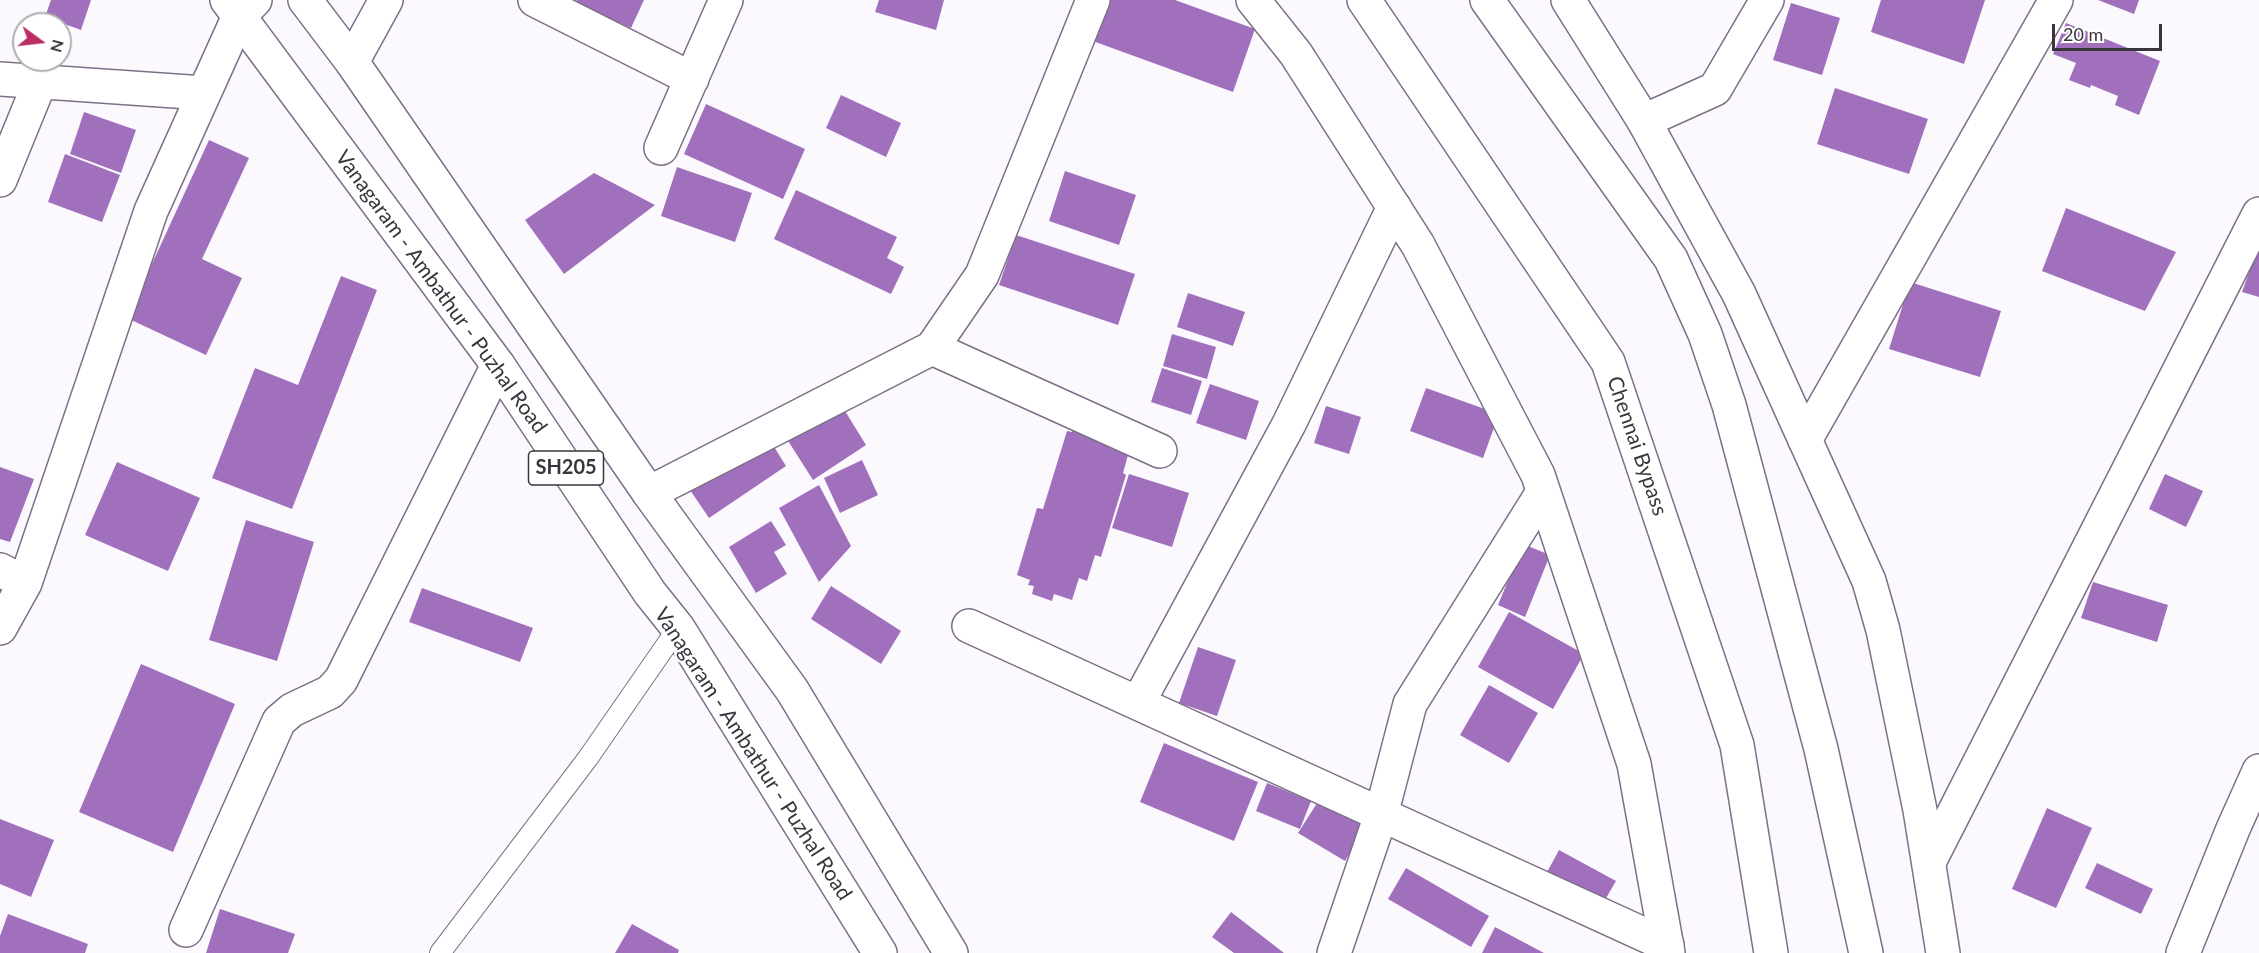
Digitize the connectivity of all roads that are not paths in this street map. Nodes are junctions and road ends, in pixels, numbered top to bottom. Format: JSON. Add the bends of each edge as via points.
{"nodes":[{"id":1,"x":305,"y":0,"type":"edge"},
{"id":2,"x":386,"y":0,"type":"edge"},
{"id":3,"x":535,"y":0,"type":"edge"},
{"id":4,"x":726,"y":0,"type":"edge"},
{"id":5,"x":1093,"y":0,"type":"edge"},
{"id":6,"x":1253,"y":0,"type":"edge"},
{"id":7,"x":1364,"y":0,"type":"edge"},
{"id":8,"x":1486,"y":0,"type":"edge"},
{"id":9,"x":1568,"y":0,"type":"edge"},
{"id":10,"x":1767,"y":0,"type":"edge"},
{"id":11,"x":2056,"y":0,"type":"edge"},
{"id":12,"x":240,"y":5,"type":"edge"},
{"id":13,"x":352,"y":62,"type":"junction"},
{"id":14,"x":0,"y":79,"type":"edge"},
{"id":15,"x":692,"y":79,"type":"junction"},
{"id":16,"x":40,"y":82,"type":"junction"},
{"id":17,"x":204,"y":93,"type":"junction"},
{"id":18,"x":1644,"y":121,"type":"junction"},
{"id":19,"x":661,"y":147,"type":"dead end"},
{"id":20,"x":0,"y":180,"type":"edge"},
{"id":21,"x":1394,"y":207,"type":"junction"},
{"id":22,"x":2259,"y":214,"type":"edge"},
{"id":23,"x":932,"y":348,"type":"junction"},
{"id":24,"x":498,"y":365,"type":"junction"},
{"id":25,"x":1805,"y":440,"type":"junction"},
{"id":26,"x":1160,"y":451,"type":"dead end"},
{"id":27,"x":1543,"y":492,"type":"junction"},
{"id":28,"x":649,"y":493,"type":"junction"},
{"id":29,"x":13,"y":577,"type":"edge"},
{"id":30,"x":969,"y":626,"type":"dead end"},
{"id":31,"x":0,"y":628,"type":"edge"},
{"id":32,"x":678,"y":628,"type":"junction"},
{"id":33,"x":1137,"y":703,"type":"junction"},
{"id":34,"x":2259,"y":771,"type":"edge"},
{"id":35,"x":1381,"y":814,"type":"junction"},
{"id":36,"x":1929,"y":862,"type":"junction"},
{"id":37,"x":186,"y":930,"type":"dead end"},
{"id":38,"x":1668,"y":949,"type":"edge"},
{"id":39,"x":440,"y":953,"type":"edge"},
{"id":40,"x":880,"y":953,"type":"edge"},
{"id":41,"x":951,"y":953,"type":"edge"},
{"id":42,"x":1334,"y":953,"type":"edge"},
{"id":43,"x":1771,"y":953,"type":"edge"},
{"id":44,"x":1866,"y":953,"type":"edge"},
{"id":45,"x":1943,"y":953,"type":"edge"},
{"id":46,"x":2183,"y":953,"type":"edge"}],
"edges":[{"from":1,"to":13,"type":"main road"},
{"from":2,"to":13,"type":"main road"},
{"from":3,"to":15,"type":"main road"},
{"from":4,"to":15,"type":"main road"},
{"from":5,"to":23,"type":"main road","via":[[982,275]]},
{"from":6,"to":21,"type":"main road","via":[[1296,54]]},
{"from":7,"to":43,"type":"main road","name":"Chennai Bypass","via":[[1608,363],[1737,745]]},
{"from":8,"to":44,"type":"main road","via":[[1671,259],[1705,334],[1730,405],[1821,748]]},
{"from":9,"to":18,"type":"main road"},
{"from":10,"to":18,"type":"main road","via":[[1715,88]]},
{"from":11,"to":25,"type":"main road"},
{"from":12,"to":17,"type":"main road"},
{"from":12,"to":24,"type":"main road","name":"Vanagaram - Ambathur - Puzhal Road","number":"SH205"},
{"from":13,"to":28,"type":"main road"},
{"from":14,"to":16,"type":"main road"},
{"from":15,"to":19,"type":"main road"},
{"from":16,"to":17,"type":"main road"},
{"from":16,"to":20,"type":"main road"},
{"from":17,"to":29,"type":"main road","via":[[151,211]]},
{"from":18,"to":25,"type":"main road","via":[[1739,294]]},
{"from":21,"to":27,"type":"main road","via":[[1538,474]]},
{"from":21,"to":33,"type":"main road","via":[[1289,424]]},
{"from":22,"to":36,"type":"main road"},
{"from":23,"to":26,"type":"main road"},
{"from":23,"to":28,"type":"main road"},
{"from":24,"to":32,"type":"main road","name":"Vanagaram - Ambathur - Puzhal Road","number":"SH205","via":[[650,593]]},
{"from":24,"to":37,"type":"main road","via":[[341,680],[330,692],[292,710],[279,721]]},
{"from":25,"to":36,"type":"main road","via":[[1869,581],[1883,630]]},
{"from":27,"to":35,"type":"main road","via":[[1410,704]]},
{"from":27,"to":38,"type":"main road","via":[[1634,764]]},
{"from":28,"to":41,"type":"main road","via":[[792,690]]},
{"from":29,"to":31,"type":"main road"},
{"from":30,"to":33,"type":"main road"},
{"from":32,"to":39,"type":"lane","via":[[588,758]]},
{"from":32,"to":40,"type":"main road","name":"Vanagaram - Ambathur - Puzhal Road","number":"SH205"},
{"from":33,"to":35,"type":"main road"},
{"from":34,"to":46,"type":"main road"},
{"from":35,"to":38,"type":"main road"},
{"from":35,"to":42,"type":"main road"},
{"from":36,"to":45,"type":"main road"}]}
